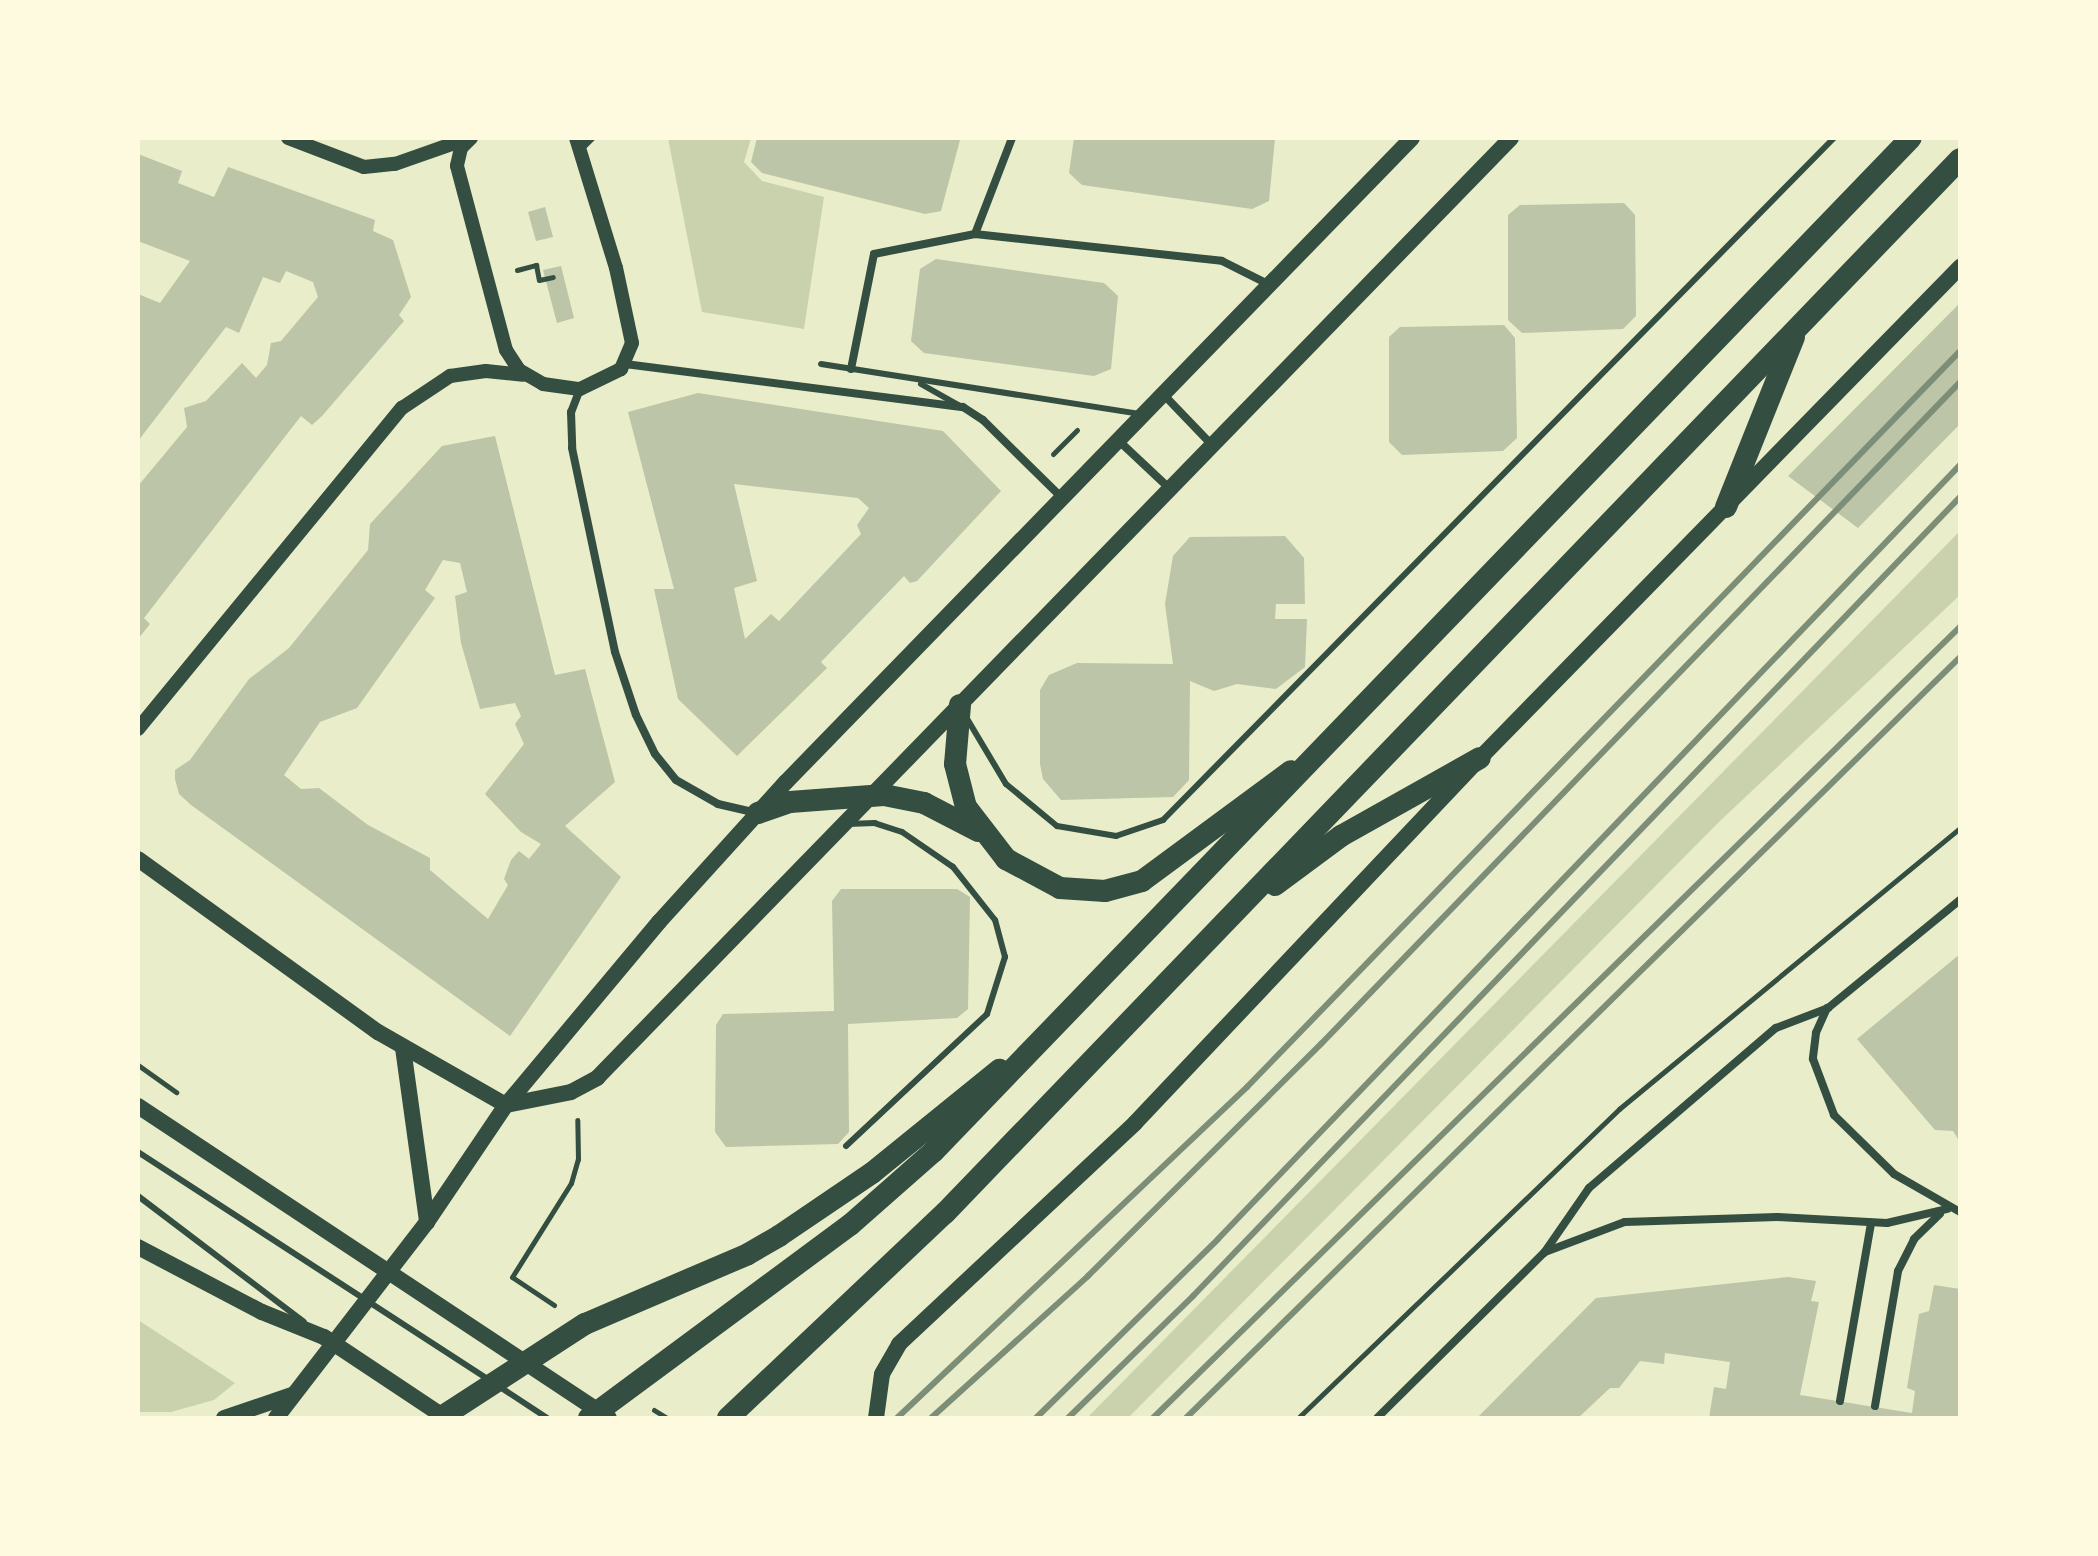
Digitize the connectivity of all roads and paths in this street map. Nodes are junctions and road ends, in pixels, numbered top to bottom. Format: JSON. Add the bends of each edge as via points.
{"nodes":[{"id":1,"x":288,"y":138,"type":"edge"},
{"id":2,"x":471,"y":138,"type":"edge"},
{"id":3,"x":1012,"y":138,"type":"edge"},
{"id":4,"x":1412,"y":138,"type":"edge"},
{"id":5,"x":1511,"y":138,"type":"edge"},
{"id":6,"x":1834,"y":138,"type":"edge"},
{"id":7,"x":1911,"y":138,"type":"edge"},
{"id":8,"x":583,"y":141,"type":"edge"},
{"id":9,"x":1960,"y":159,"type":"edge"},
{"id":10,"x":975,"y":234,"type":"junction"},
{"id":11,"x":1960,"y":267,"type":"edge"},
{"id":12,"x":517,"y":270,"type":"dead end"},
{"id":13,"x":553,"y":277,"type":"dead end"},
{"id":14,"x":1270,"y":285,"type":"junction"},
{"id":15,"x":1799,"y":327,"type":"junction"},
{"id":16,"x":625,"y":364,"type":"junction"},
{"id":17,"x":821,"y":364,"type":"dead end"},
{"id":18,"x":851,"y":369,"type":"junction"},
{"id":19,"x":527,"y":376,"type":"junction"},
{"id":20,"x":915,"y":380,"type":"junction"},
{"id":21,"x":580,"y":389,"type":"junction"},
{"id":22,"x":1164,"y":395,"type":"junction"},
{"id":23,"x":963,"y":407,"type":"junction"},
{"id":24,"x":1145,"y":414,"type":"junction"},
{"id":25,"x":1080,"y":427,"type":"dead end"},
{"id":26,"x":1119,"y":441,"type":"junction"},
{"id":27,"x":1212,"y":445,"type":"junction"},
{"id":28,"x":1052,"y":455,"type":"dead end"},
{"id":29,"x":1169,"y":488,"type":"junction"},
{"id":30,"x":1063,"y":499,"type":"junction"},
{"id":31,"x":1726,"y":507,"type":"junction"},
{"id":32,"x":960,"y":705,"type":"junction"},
{"id":33,"x":138,"y":729,"type":"edge"},
{"id":34,"x":1319,"y":754,"type":"junction"},
{"id":35,"x":1480,"y":758,"type":"junction"},
{"id":36,"x":872,"y":796,"type":"junction"},
{"id":37,"x":758,"y":813,"type":"junction"},
{"id":38,"x":840,"y":826,"type":"junction"},
{"id":39,"x":1960,"y":828,"type":"edge"},
{"id":40,"x":979,"y":832,"type":"junction"},
{"id":41,"x":138,"y":859,"type":"edge"},
{"id":42,"x":1960,"y":900,"type":"edge"},
{"id":43,"x":1225,"y":921,"type":"junction"},
{"id":44,"x":1828,"y":1008,"type":"junction"},
{"id":45,"x":1049,"y":1034,"type":"junction"},
{"id":46,"x":403,"y":1048,"type":"junction"},
{"id":47,"x":571,"y":1092,"type":"junction"},
{"id":48,"x":506,"y":1105,"type":"junction"},
{"id":49,"x":138,"y":1106,"type":"edge"},
{"id":50,"x":846,"y":1146,"type":"dead end"},
{"id":51,"x":138,"y":1152,"type":"edge"},
{"id":52,"x":138,"y":1196,"type":"edge"},
{"id":53,"x":1947,"y":1209,"type":"junction"},
{"id":54,"x":1960,"y":1212,"type":"edge"},
{"id":55,"x":427,"y":1222,"type":"junction"},
{"id":56,"x":1871,"y":1223,"type":"junction"},
{"id":57,"x":138,"y":1247,"type":"edge"},
{"id":58,"x":1544,"y":1253,"type":"junction"},
{"id":59,"x":585,"y":1324,"type":"junction"},
{"id":60,"x":324,"y":1337,"type":"junction"},
{"id":61,"x":294,"y":1395,"type":"junction"},
{"id":62,"x":1840,"y":1401,"type":"dead end"},
{"id":63,"x":1875,"y":1406,"type":"dead end"},
{"id":64,"x":734,"y":1413,"type":"edge"},
{"id":65,"x":224,"y":1418,"type":"edge"},
{"id":66,"x":276,"y":1418,"type":"edge"},
{"id":67,"x":443,"y":1418,"type":"edge"},
{"id":68,"x":547,"y":1418,"type":"edge"},
{"id":69,"x":589,"y":1418,"type":"edge"},
{"id":70,"x":609,"y":1418,"type":"edge"},
{"id":71,"x":876,"y":1418,"type":"edge"},
{"id":72,"x":1298,"y":1418,"type":"edge"},
{"id":73,"x":1377,"y":1418,"type":"edge"}],
"edges":[{"from":1,"to":2,"type":"street","via":[[364,167],[395,164]]},
{"from":2,"to":19,"type":"street","via":[[461,148],[460,181],[506,350]]},
{"from":3,"to":10,"type":"street"},
{"from":4,"to":14,"type":"main road"},
{"from":5,"to":27,"type":"main road"},
{"from":6,"to":32,"type":"lane","via":[[1163,820],[1116,836],[1071,831],[1043,818],[1006,784]]},
{"from":7,"to":34,"type":"highway"},
{"from":8,"to":16,"type":"street","via":[[631,330]]},
{"from":9,"to":15,"type":"highway"},
{"from":10,"to":14,"type":"street","via":[[1222,261]]},
{"from":10,"to":18,"type":"street","via":[[874,254]]},
{"from":11,"to":31,"type":"main road"},
{"from":12,"to":13,"type":"path","via":[[536,265],[539,280]]},
{"from":14,"to":22,"type":"main road"},
{"from":15,"to":31,"type":"highway"},
{"from":15,"to":43,"type":"highway"},
{"from":16,"to":21,"type":"street"},
{"from":16,"to":23,"type":"street"},
{"from":17,"to":18,"type":"lane"},
{"from":18,"to":20,"type":"lane"},
{"from":19,"to":21,"type":"street","via":[[550,387]]},
{"from":19,"to":33,"type":"street","via":[[486,371],[450,376],[402,408]]},
{"from":20,"to":23,"type":"lane"},
{"from":20,"to":24,"type":"lane"},
{"from":21,"to":37,"type":"street","via":[[571,412],[572,448],[615,652],[636,715],[655,754],[676,780],[718,804]]},
{"from":22,"to":24,"type":"main road"},
{"from":22,"to":27,"type":"street"},
{"from":23,"to":30,"type":"street"},
{"from":24,"to":26,"type":"main road"},
{"from":25,"to":28,"type":"path"},
{"from":26,"to":29,"type":"street"},
{"from":26,"to":30,"type":"main road"},
{"from":27,"to":29,"type":"main road"},
{"from":29,"to":32,"type":"main road"},
{"from":30,"to":37,"type":"main road"},
{"from":31,"to":35,"type":"main road"},
{"from":32,"to":36,"type":"main road"},
{"from":32,"to":40,"type":"highway","via":[[956,777]]},
{"from":34,"to":40,"type":"highway","via":[[1228,813],[1157,874],[1123,888],[1085,891],[1037,879]]},
{"from":34,"to":45,"type":"highway"},
{"from":35,"to":43,"type":"highway","via":[[1341,836]]},
{"from":35,"to":71,"type":"main road","via":[[1391,858],[1135,1123],[899,1344],[882,1374]]},
{"from":36,"to":37,"type":"highway","via":[[790,802]]},
{"from":36,"to":38,"type":"main road"},
{"from":36,"to":40,"type":"highway","via":[[924,803]]},
{"from":37,"to":48,"type":"main road"},
{"from":38,"to":47,"type":"main road","via":[[609,1066]]},
{"from":38,"to":50,"type":"lane","via":[[888,826],[953,867],[991,912],[1005,957],[987,1014]]},
{"from":39,"to":72,"type":"path","via":[[1619,1109]]},
{"from":41,"to":46,"type":"main road"},
{"from":42,"to":44,"type":"street"},
{"from":43,"to":64,"type":"highway","via":[[945,1213]]},
{"from":44,"to":53,"type":"street","via":[[1816,1033],[1813,1059],[1825,1101],[1874,1158]]},
{"from":44,"to":58,"type":"street","via":[[1776,1028],[1649,1135],[1589,1188]]},
{"from":45,"to":59,"type":"highway","via":[[937,1116],[872,1173],[779,1236]]},
{"from":45,"to":69,"type":"highway","via":[[897,1186]]},
{"from":46,"to":48,"type":"main road"},
{"from":46,"to":55,"type":"main road"},
{"from":47,"to":48,"type":"main road"},
{"from":47,"to":59,"type":"path","via":[[579,1130],[575,1171],[512,1277]]},
{"from":48,"to":55,"type":"main road"},
{"from":49,"to":70,"type":"main road"},
{"from":51,"to":68,"type":"lane"},
{"from":52,"to":60,"type":"lane"},
{"from":53,"to":54,"type":"street"},
{"from":53,"to":56,"type":"street","via":[[1904,1222]]},
{"from":53,"to":63,"type":"street","via":[[1914,1239],[1898,1271]]},
{"from":55,"to":61,"type":"main road"},
{"from":56,"to":58,"type":"street","via":[[1777,1217],[1648,1220],[1600,1228]]},
{"from":56,"to":62,"type":"street"},
{"from":57,"to":60,"type":"main road","via":[[251,1307]]},
{"from":58,"to":73,"type":"street"},
{"from":59,"to":67,"type":"highway"},
{"from":60,"to":67,"type":"main road"},
{"from":61,"to":65,"type":"main road"},
{"from":61,"to":66,"type":"main road"}]}
